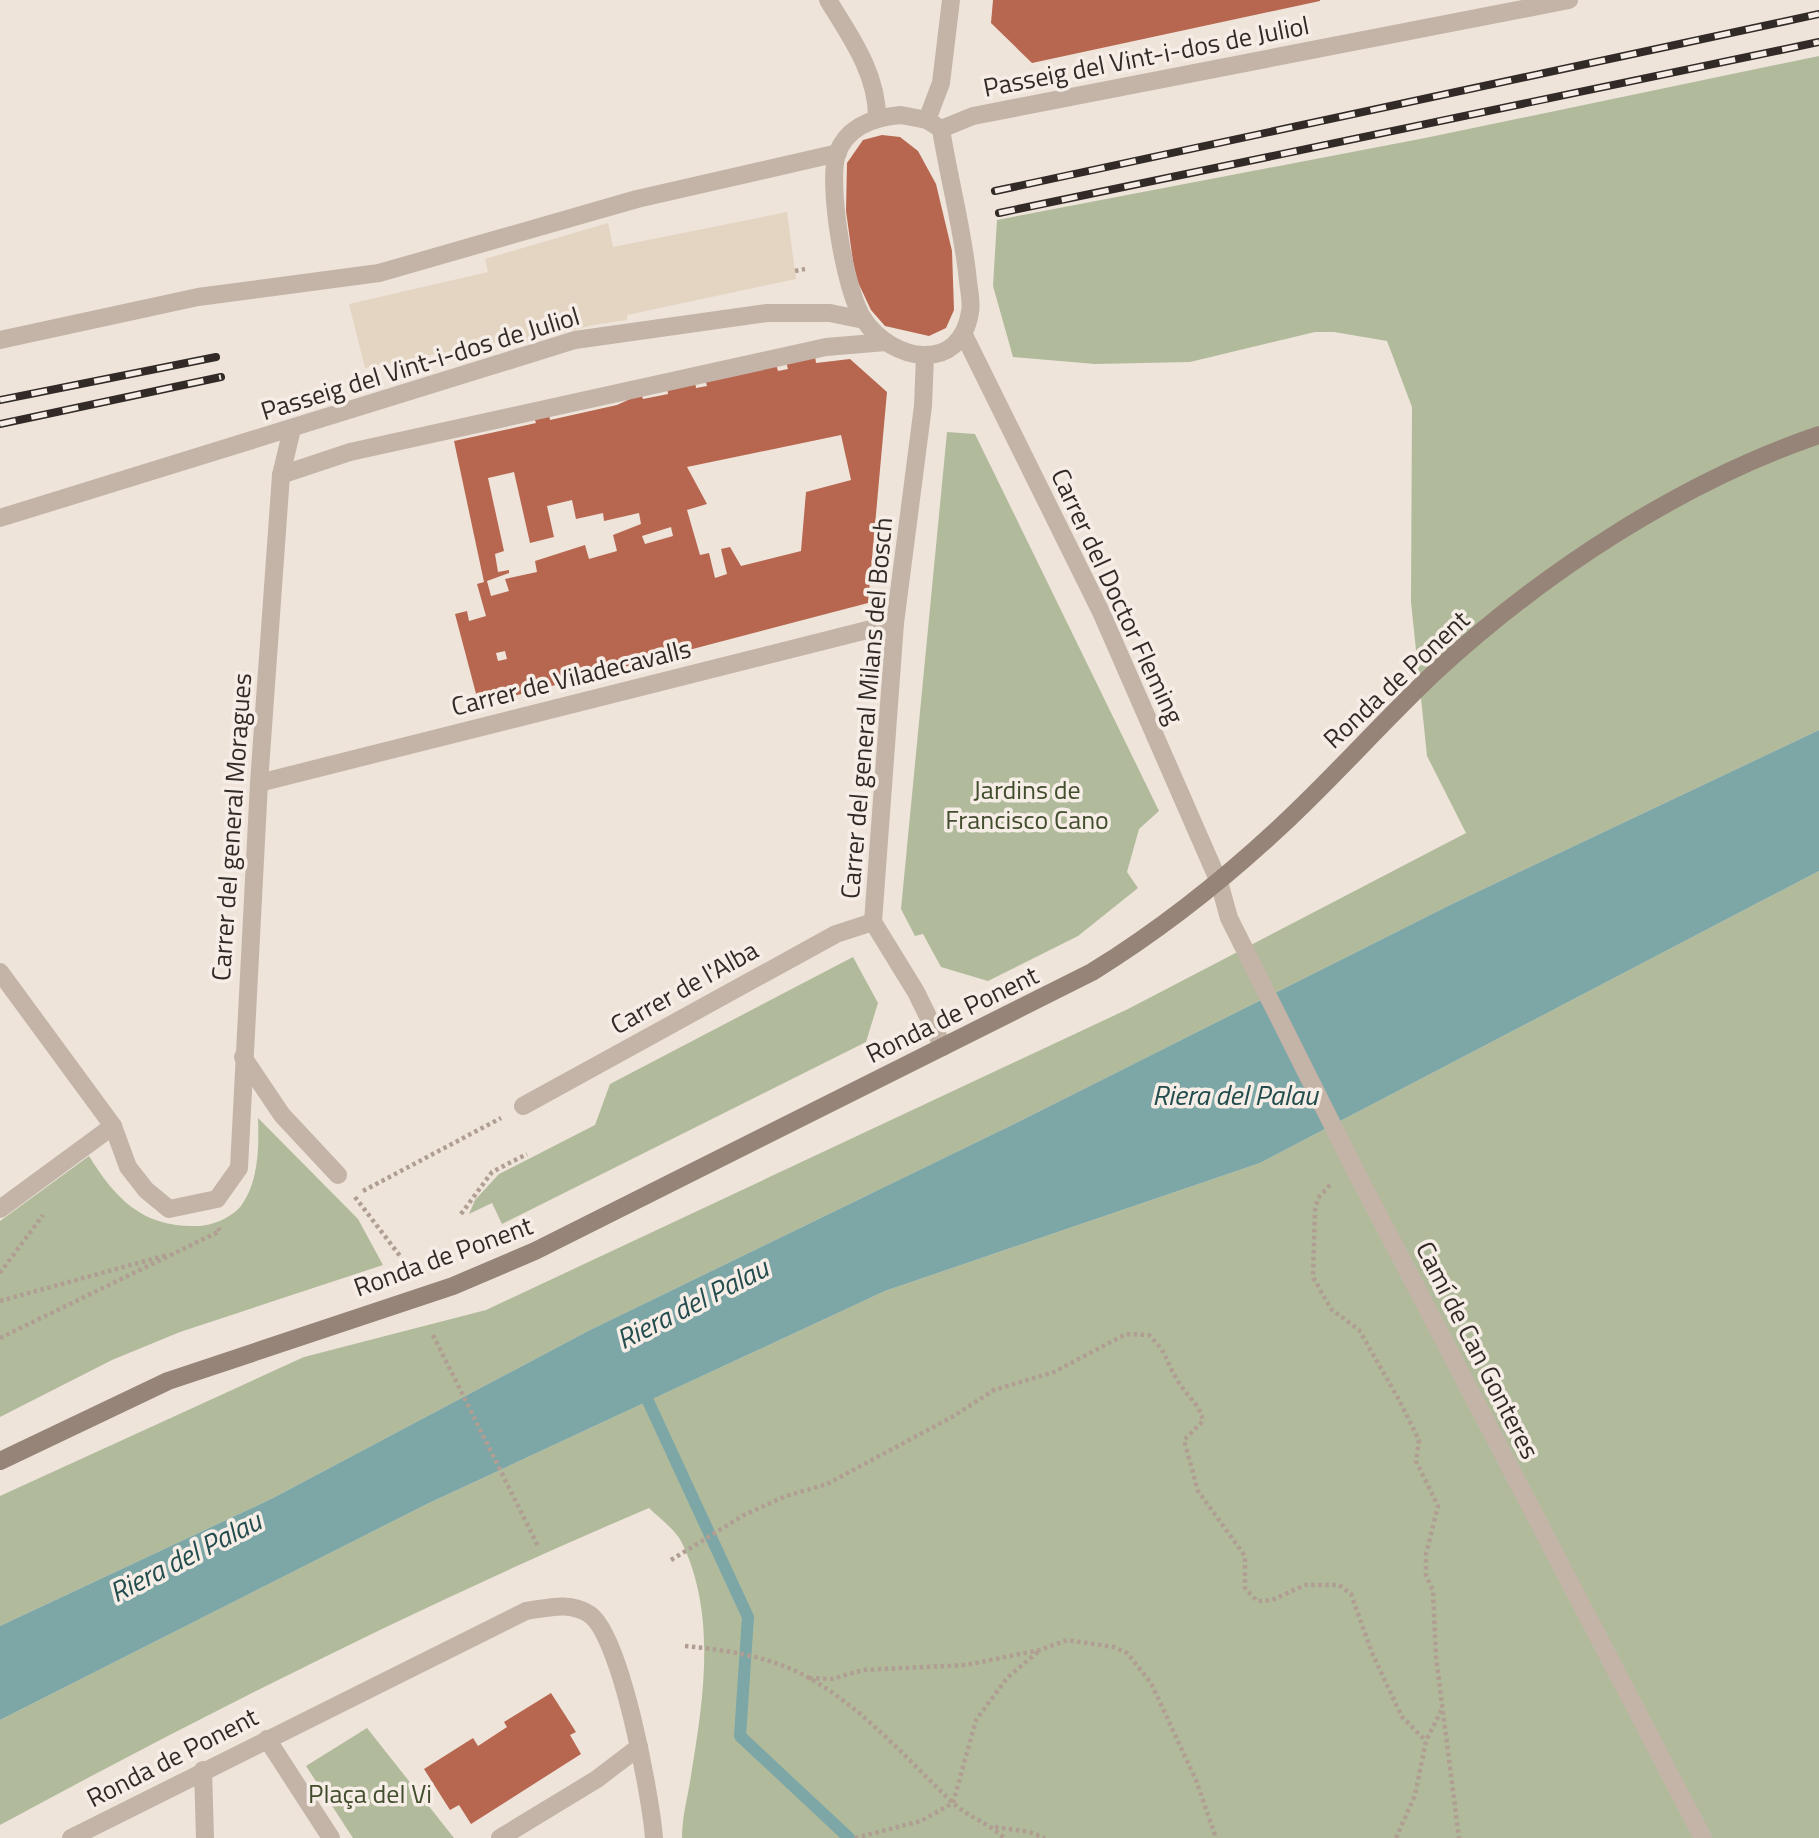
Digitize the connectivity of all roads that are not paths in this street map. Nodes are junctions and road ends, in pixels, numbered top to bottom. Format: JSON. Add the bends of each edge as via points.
{"nodes":[{"id":1,"x":828,"y":0,"type":"edge"},
{"id":2,"x":951,"y":0,"type":"edge"},
{"id":3,"x":1569,"y":0,"type":"edge"},
{"id":4,"x":877,"y":117,"type":"junction"},
{"id":5,"x":934,"y":125,"type":"junction"},
{"id":6,"x":838,"y":153,"type":"junction"},
{"id":7,"x":864,"y":320,"type":"junction"},
{"id":8,"x":964,"y":335,"type":"junction"},
{"id":9,"x":0,"y":340,"type":"edge"},
{"id":10,"x":886,"y":342,"type":"junction"},
{"id":11,"x":925,"y":356,"type":"junction"},
{"id":12,"x":292,"y":429,"type":"junction"},
{"id":13,"x":1819,"y":435,"type":"edge"},
{"id":14,"x":281,"y":475,"type":"junction"},
{"id":15,"x":0,"y":518,"type":"edge"},
{"id":16,"x":895,"y":623,"type":"junction"},
{"id":17,"x":259,"y":783,"type":"junction"},
{"id":18,"x":1219,"y":882,"type":"junction"},
{"id":19,"x":873,"y":922,"type":"junction"},
{"id":20,"x":0,"y":972,"type":"edge"},
{"id":21,"x":943,"y":1047,"type":"junction"},
{"id":22,"x":243,"y":1057,"type":"junction"},
{"id":23,"x":515,"y":1110,"type":"road end"},
{"id":24,"x":113,"y":1126,"type":"junction"},
{"id":25,"x":338,"y":1175,"type":"dead end"},
{"id":26,"x":0,"y":1209,"type":"edge"},
{"id":27,"x":0,"y":1461,"type":"edge"},
{"id":28,"x":267,"y":1739,"type":"junction"},
{"id":29,"x":639,"y":1748,"type":"junction"},
{"id":30,"x":203,"y":1770,"type":"junction"},
{"id":31,"x":71,"y":1838,"type":"edge"},
{"id":32,"x":205,"y":1838,"type":"edge"},
{"id":33,"x":331,"y":1838,"type":"edge"},
{"id":34,"x":500,"y":1838,"type":"edge"},
{"id":35,"x":654,"y":1838,"type":"edge"},
{"id":36,"x":1703,"y":1838,"type":"edge"}],
"edges":[{"from":1,"to":4,"type":"street","via":[[877,93]]},
{"from":2,"to":5,"type":"street"},
{"from":3,"to":5,"type":"street","name":"Passeig del Vint-i-dos de Juliol"},
{"from":4,"to":5,"type":"street","via":[[901,115]]},
{"from":4,"to":6,"type":"street","via":[[854,130]]},
{"from":5,"to":8,"type":"street","via":[[964,242],[971,310]]},
{"from":6,"to":7,"type":"street","via":[[835,205],[851,287]]},
{"from":6,"to":9,"type":"street","via":[[637,199],[379,273],[198,297]]},
{"from":7,"to":10,"type":"street"},
{"from":7,"to":12,"type":"street","name":"Passeig del Vint-i-dos de Juliol","via":[[830,313],[767,313],[575,340]]},
{"from":8,"to":11,"type":"street","via":[[944,354]]},
{"from":8,"to":18,"type":"street","name":"Carrer del Doctor Fleming","via":[[1101,611]]},
{"from":10,"to":11,"type":"street"},
{"from":10,"to":14,"type":"street","via":[[826,347],[350,452]]},
{"from":11,"to":16,"type":"street","name":"Carrer del general Milans del Bosch","via":[[923,406]]},
{"from":12,"to":14,"type":"street","name":"Carrer del general Moragues"},
{"from":12,"to":15,"type":"street","name":"Passeig del Vint-i-dos de Juliol"},
{"from":13,"to":18,"type":"main road","name":"Ronda de Ponent","via":[[1686,493],[1615,535],[1540,588],[1436,672]]},
{"from":14,"to":17,"type":"street","name":"Carrer del general Moragues"},
{"from":16,"to":17,"type":"street","name":"Carrer de Viladecavalls"},
{"from":16,"to":19,"type":"street","name":"Carrer del general Milans del Bosch"},
{"from":17,"to":22,"type":"street","name":"Carrer del general Moragues"},
{"from":18,"to":21,"type":"main road","name":"Ronda de Ponent","via":[[1092,972]]},
{"from":18,"to":36,"type":"street","name":"Camí de Can Gonteres","via":[[1230,918],[1355,1171]]},
{"from":19,"to":21,"type":"street","name":"Carrer del general Milans del Bosch"},
{"from":19,"to":23,"type":"street","name":"Carrer de l'Alba","via":[[836,934]]},
{"from":20,"to":24,"type":"street"},
{"from":21,"to":27,"type":"main road","name":"Ronda de Ponent","via":[[535,1251],[453,1286],[168,1381]]},
{"from":22,"to":24,"type":"street","name":"Carrer del general Moragues","via":[[239,1168],[217,1199],[169,1209],[128,1167]]},
{"from":22,"to":25,"type":"street","via":[[282,1115]]},
{"from":24,"to":26,"type":"street"},
{"from":28,"to":29,"type":"street","name":"Ronda de Ponent","via":[[526,1611],[563,1605],[590,1614],[608,1637]]},
{"from":28,"to":30,"type":"street","name":"Ronda de Ponent"},
{"from":28,"to":33,"type":"street"},
{"from":29,"to":34,"type":"street"},
{"from":29,"to":35,"type":"street","via":[[651,1798]]},
{"from":30,"to":31,"type":"street","name":"Ronda de Ponent"},
{"from":30,"to":32,"type":"street"}]}
